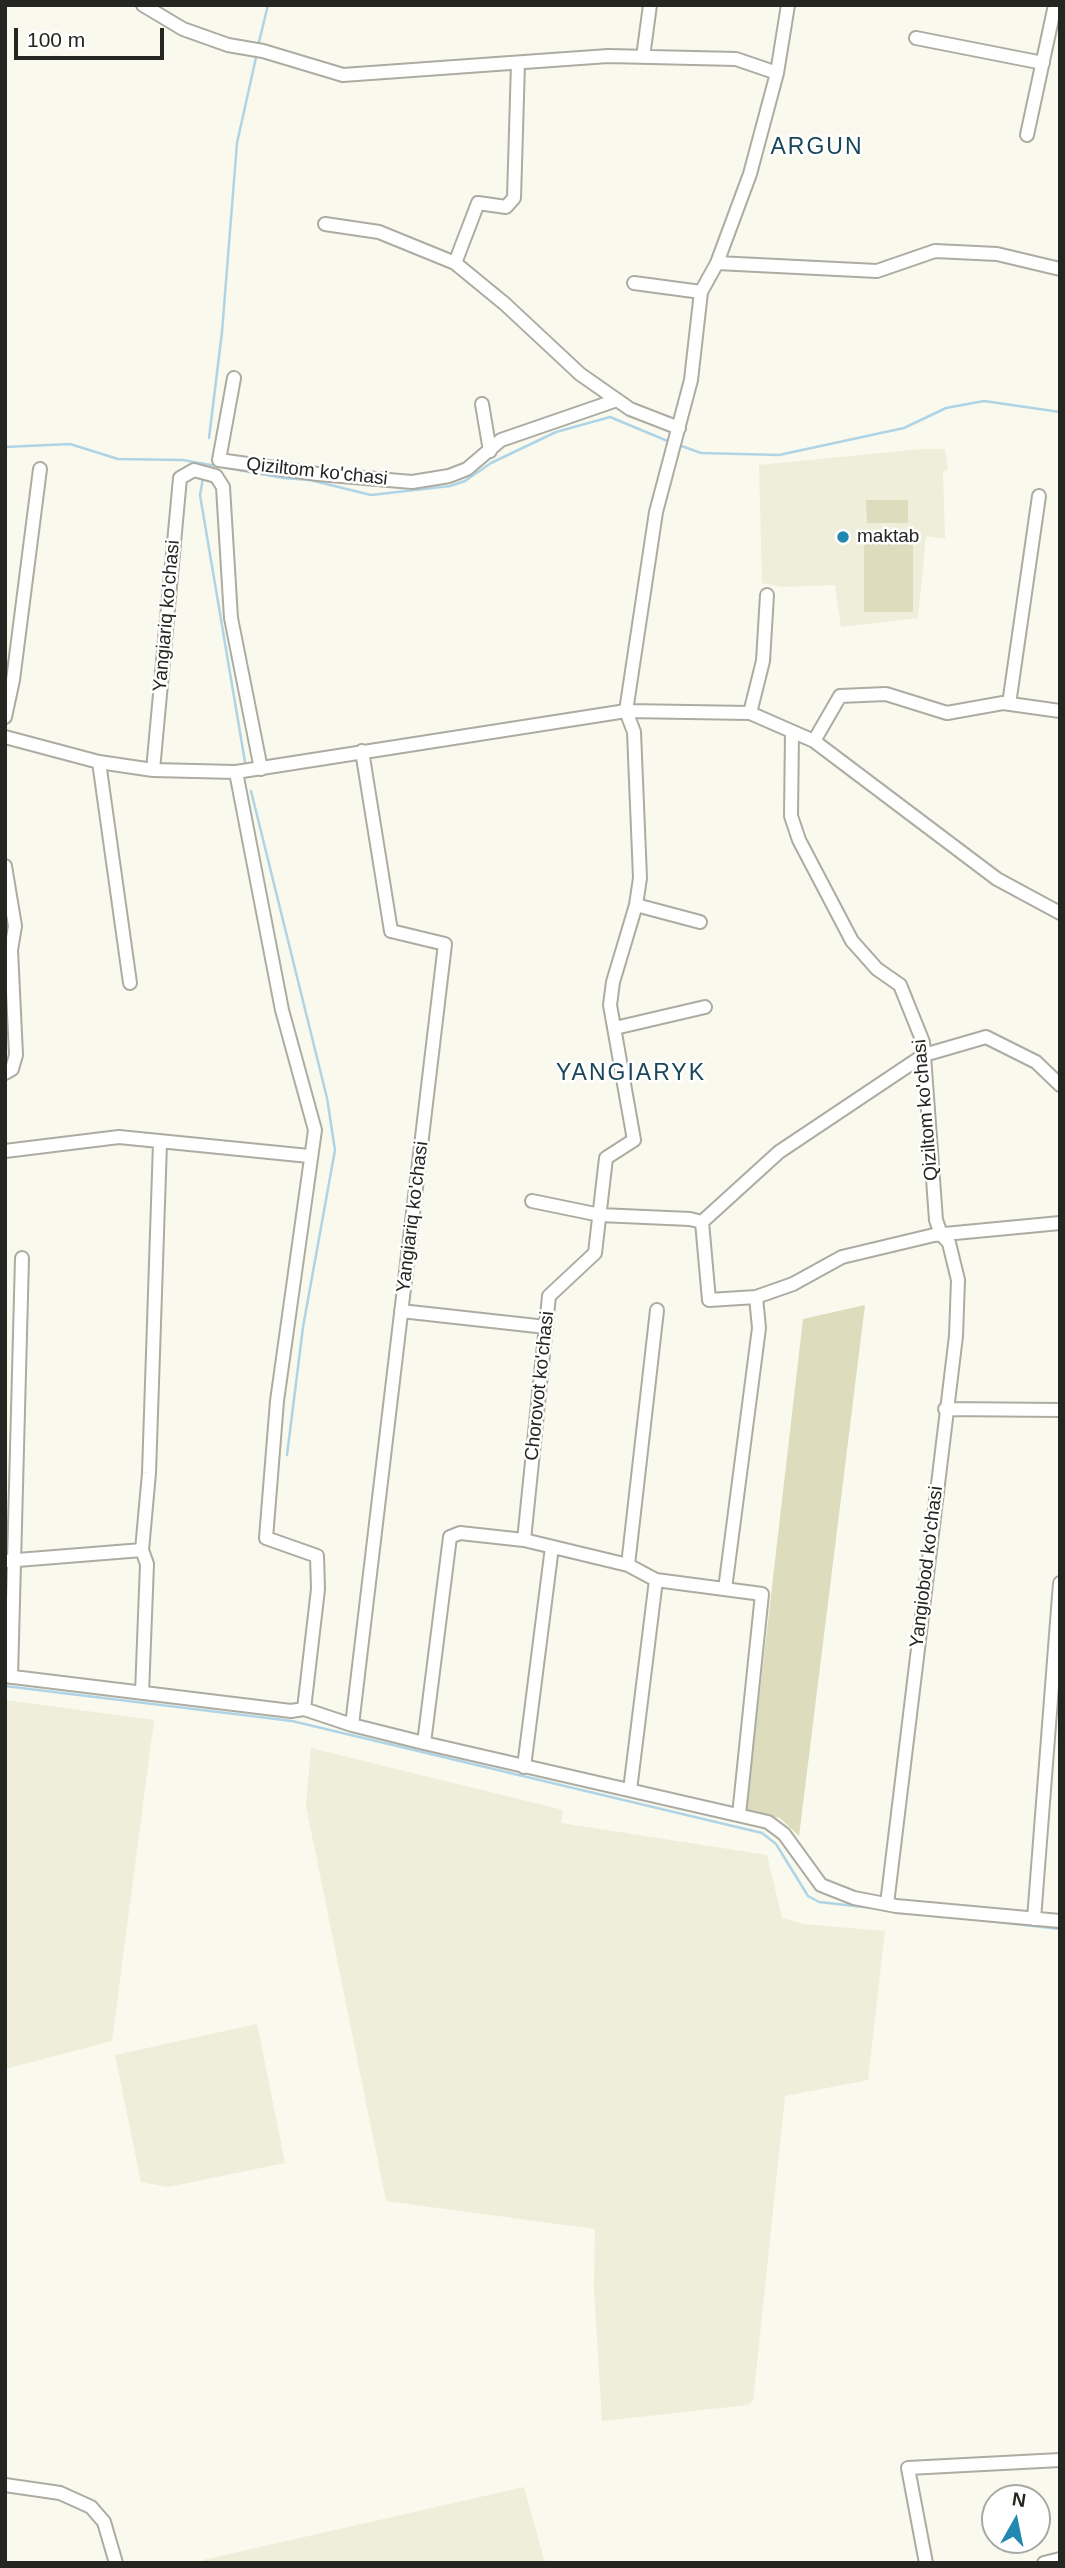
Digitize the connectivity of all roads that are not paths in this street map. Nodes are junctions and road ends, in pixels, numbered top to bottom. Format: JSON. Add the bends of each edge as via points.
{"nodes":[{"id":1,"x":143,"y":5,"type":"edge"},
{"id":2,"x":650,"y":5,"type":"edge"},
{"id":3,"x":788,"y":5,"type":"edge"},
{"id":4,"x":1055,"y":5,"type":"edge"},
{"id":5,"x":916,"y":38,"type":"dead end"},
{"id":6,"x":643,"y":57,"type":"junction"},
{"id":7,"x":519,"y":63,"type":"junction"},
{"id":8,"x":1043,"y":63,"type":"junction"},
{"id":9,"x":777,"y":73,"type":"junction"},
{"id":10,"x":1027,"y":135,"type":"dead end"},
{"id":11,"x":325,"y":224,"type":"dead end"},
{"id":12,"x":455,"y":263,"type":"junction"},
{"id":13,"x":718,"y":263,"type":"junction"},
{"id":14,"x":1060,"y":269,"type":"edge"},
{"id":15,"x":634,"y":283,"type":"dead end"},
{"id":16,"x":701,"y":292,"type":"junction"},
{"id":17,"x":234,"y":378,"type":"dead end"},
{"id":18,"x":617,"y":400,"type":"junction"},
{"id":19,"x":482,"y":404,"type":"dead end"},
{"id":20,"x":679,"y":428,"type":"junction"},
{"id":21,"x":490,"y":451,"type":"junction"},
{"id":22,"x":40,"y":468,"type":"dead end"},
{"id":23,"x":1039,"y":496,"type":"dead end"},
{"id":24,"x":767,"y":595,"type":"dead end"},
{"id":25,"x":1009,"y":704,"type":"junction"},
{"id":26,"x":626,"y":711,"type":"junction"},
{"id":27,"x":1060,"y":711,"type":"edge"},
{"id":28,"x":750,"y":713,"type":"junction"},
{"id":29,"x":5,"y":717,"type":"edge"},
{"id":30,"x":792,"y":732,"type":"junction"},
{"id":31,"x":5,"y":737,"type":"edge"},
{"id":32,"x":814,"y":741,"type":"junction"},
{"id":33,"x":362,"y":751,"type":"junction"},
{"id":34,"x":99,"y":762,"type":"junction"},
{"id":35,"x":261,"y":769,"type":"junction"},
{"id":36,"x":153,"y":770,"type":"junction"},
{"id":37,"x":236,"y":772,"type":"junction"},
{"id":38,"x":5,"y":866,"type":"edge"},
{"id":39,"x":636,"y":905,"type":"junction"},
{"id":40,"x":1060,"y":913,"type":"edge"},
{"id":41,"x":700,"y":922,"type":"dead end"},
{"id":42,"x":9,"y":968,"type":"edge"},
{"id":43,"x":130,"y":983,"type":"dead end"},
{"id":44,"x":705,"y":1007,"type":"dead end"},
{"id":45,"x":615,"y":1028,"type":"junction"},
{"id":46,"x":924,"y":1055,"type":"junction"},
{"id":47,"x":5,"y":1073,"type":"edge"},
{"id":48,"x":1060,"y":1085,"type":"edge"},
{"id":49,"x":160,"y":1143,"type":"junction"},
{"id":50,"x":5,"y":1151,"type":"edge"},
{"id":51,"x":309,"y":1156,"type":"junction"},
{"id":52,"x":532,"y":1201,"type":"dead end"},
{"id":53,"x":600,"y":1215,"type":"junction"},
{"id":54,"x":702,"y":1222,"type":"junction"},
{"id":55,"x":1060,"y":1223,"type":"edge"},
{"id":56,"x":941,"y":1234,"type":"junction"},
{"id":57,"x":22,"y":1258,"type":"dead end"},
{"id":58,"x":756,"y":1297,"type":"junction"},
{"id":59,"x":657,"y":1310,"type":"dead end"},
{"id":60,"x":401,"y":1311,"type":"junction"},
{"id":61,"x":546,"y":1327,"type":"junction"},
{"id":62,"x":945,"y":1409,"type":"junction"},
{"id":63,"x":1060,"y":1410,"type":"edge"},
{"id":64,"x":524,"y":1540,"type":"junction"},
{"id":65,"x":552,"y":1547,"type":"junction"},
{"id":66,"x":142,"y":1550,"type":"junction"},
{"id":67,"x":10,"y":1561,"type":"edge"},
{"id":68,"x":628,"y":1565,"type":"junction"},
{"id":69,"x":656,"y":1580,"type":"junction"},
{"id":70,"x":1060,"y":1583,"type":"edge"},
{"id":71,"x":725,"y":1589,"type":"junction"},
{"id":72,"x":8,"y":1676,"type":"edge"},
{"id":73,"x":142,"y":1693,"type":"junction"},
{"id":74,"x":304,"y":1709,"type":"junction"},
{"id":75,"x":352,"y":1725,"type":"junction"},
{"id":76,"x":424,"y":1743,"type":"junction"},
{"id":77,"x":524,"y":1767,"type":"junction"},
{"id":78,"x":630,"y":1790,"type":"junction"},
{"id":79,"x":739,"y":1815,"type":"junction"},
{"id":80,"x":887,"y":1905,"type":"junction"},
{"id":81,"x":1034,"y":1919,"type":"junction"},
{"id":82,"x":1060,"y":1921,"type":"edge"},
{"id":83,"x":1060,"y":2460,"type":"edge"},
{"id":84,"x":5,"y":2485,"type":"edge"},
{"id":85,"x":1060,"y":2559,"type":"edge"},
{"id":86,"x":116,"y":2563,"type":"edge"},
{"id":87,"x":926,"y":2563,"type":"edge"},
{"id":88,"x":1044,"y":2563,"type":"edge"}],
"edges":[{"from":1,"to":7,"type":"street","via":[[183,29],[228,45],[343,75]]},
{"from":2,"to":6,"type":"street"},
{"from":3,"to":9,"type":"street"},
{"from":4,"to":8,"type":"street"},
{"from":5,"to":8,"type":"street"},
{"from":6,"to":7,"type":"street"},
{"from":6,"to":9,"type":"street","via":[[736,59]]},
{"from":7,"to":12,"type":"street","via":[[514,198],[506,207],[478,203]]},
{"from":8,"to":10,"type":"street"},
{"from":9,"to":13,"type":"street","via":[[750,174]]},
{"from":11,"to":12,"type":"street","via":[[379,232]]},
{"from":12,"to":18,"type":"street","via":[[580,374]]},
{"from":13,"to":14,"type":"street","via":[[877,271],[935,251],[997,254]]},
{"from":13,"to":16,"type":"street"},
{"from":15,"to":16,"type":"street"},
{"from":16,"to":20,"type":"street","via":[[691,380]]},
{"from":17,"to":21,"type":"street","name":"Qiziltom ko'chasi","via":[[219,460],[412,482],[458,472]]},
{"from":18,"to":20,"type":"street"},
{"from":18,"to":21,"type":"street","name":"Qiziltom ko'chasi","via":[[501,440]]},
{"from":19,"to":21,"type":"street"},
{"from":20,"to":26,"type":"street","via":[[656,512]]},
{"from":22,"to":29,"type":"street"},
{"from":23,"to":25,"type":"street"},
{"from":24,"to":28,"type":"street","via":[[763,661]]},
{"from":25,"to":27,"type":"street"},
{"from":25,"to":32,"type":"street","via":[[947,713],[886,694],[840,696]]},
{"from":26,"to":28,"type":"street"},
{"from":26,"to":33,"type":"street"},
{"from":26,"to":39,"type":"street","via":[[634,732],[640,878]]},
{"from":28,"to":30,"type":"street"},
{"from":30,"to":32,"type":"street"},
{"from":30,"to":46,"type":"street","name":"Qiziltom ko'chasi","via":[[792,816],[799,840],[852,941],[900,985]]},
{"from":31,"to":34,"type":"street"},
{"from":32,"to":40,"type":"street","via":[[997,879]]},
{"from":33,"to":35,"type":"street"},
{"from":33,"to":60,"type":"street","name":"Yangiariq ko'chasi","via":[[391,930],[445,944]]},
{"from":34,"to":36,"type":"street"},
{"from":34,"to":43,"type":"street"},
{"from":35,"to":36,"type":"street","name":"Yangiariq ko'chasi","via":[[231,618],[223,487],[216,476],[194,470],[180,478]]},
{"from":35,"to":37,"type":"street"},
{"from":36,"to":37,"type":"street"},
{"from":37,"to":51,"type":"street","via":[[282,1010],[315,1129]]},
{"from":38,"to":42,"type":"street","via":[[15,926]]},
{"from":39,"to":41,"type":"street"},
{"from":39,"to":45,"type":"street","via":[[613,982],[610,1005]]},
{"from":42,"to":47,"type":"street","via":[[16,1055],[12,1069]]},
{"from":44,"to":45,"type":"street"},
{"from":45,"to":53,"type":"street","name":"Chorovot ko'chasi","via":[[634,1140],[606,1158]]},
{"from":46,"to":48,"type":"street","via":[[986,1037],[1036,1062]]},
{"from":46,"to":54,"type":"street","via":[[779,1152]]},
{"from":46,"to":56,"type":"street","name":"Qiziltom ko'chasi","via":[[936,1220]]},
{"from":49,"to":50,"type":"street","via":[[120,1138]]},
{"from":49,"to":51,"type":"street"},
{"from":49,"to":66,"type":"street","via":[[149,1473]]},
{"from":51,"to":74,"type":"street","via":[[277,1401],[266,1538],[317,1556],[318,1589]]},
{"from":52,"to":53,"type":"street"},
{"from":53,"to":54,"type":"street"},
{"from":53,"to":61,"type":"street","name":"Chorovot ko'chasi","via":[[595,1252],[549,1296]]},
{"from":54,"to":58,"type":"street","via":[[709,1300]]},
{"from":55,"to":56,"type":"street"},
{"from":56,"to":58,"type":"street","via":[[842,1257],[793,1284]]},
{"from":56,"to":62,"type":"street","name":"Yangiobod ko'chasi","via":[[949,1242],[958,1280],[956,1336]]},
{"from":57,"to":67,"type":"street"},
{"from":58,"to":71,"type":"street","via":[[759,1328]]},
{"from":59,"to":68,"type":"street"},
{"from":60,"to":61,"type":"street"},
{"from":60,"to":75,"type":"street","name":"Yangiariq ko'chasi"},
{"from":61,"to":64,"type":"street","name":"Chorovot ko'chasi"},
{"from":62,"to":63,"type":"street"},
{"from":62,"to":80,"type":"street","name":"Yangiobod ko'chasi"},
{"from":64,"to":65,"type":"street"},
{"from":64,"to":76,"type":"street","via":[[460,1533],[450,1537]]},
{"from":65,"to":68,"type":"street"},
{"from":65,"to":77,"type":"street"},
{"from":66,"to":67,"type":"street"},
{"from":66,"to":73,"type":"street","via":[[147,1564]]},
{"from":67,"to":72,"type":"street"},
{"from":68,"to":69,"type":"street"},
{"from":69,"to":71,"type":"street"},
{"from":69,"to":78,"type":"street"},
{"from":70,"to":81,"type":"street"},
{"from":71,"to":79,"type":"street","via":[[762,1594]]},
{"from":72,"to":73,"type":"street"},
{"from":73,"to":74,"type":"street"},
{"from":74,"to":75,"type":"street"},
{"from":75,"to":76,"type":"street"},
{"from":76,"to":77,"type":"street"},
{"from":77,"to":78,"type":"street"},
{"from":78,"to":79,"type":"street"},
{"from":79,"to":80,"type":"street","via":[[768,1822],[784,1834],[821,1885]]},
{"from":80,"to":81,"type":"street"},
{"from":81,"to":82,"type":"street"},
{"from":83,"to":87,"type":"street","via":[[908,2468]]},
{"from":84,"to":86,"type":"street","via":[[66,2495],[96,2511],[104,2522]]},
{"from":85,"to":88,"type":"street"}]}
